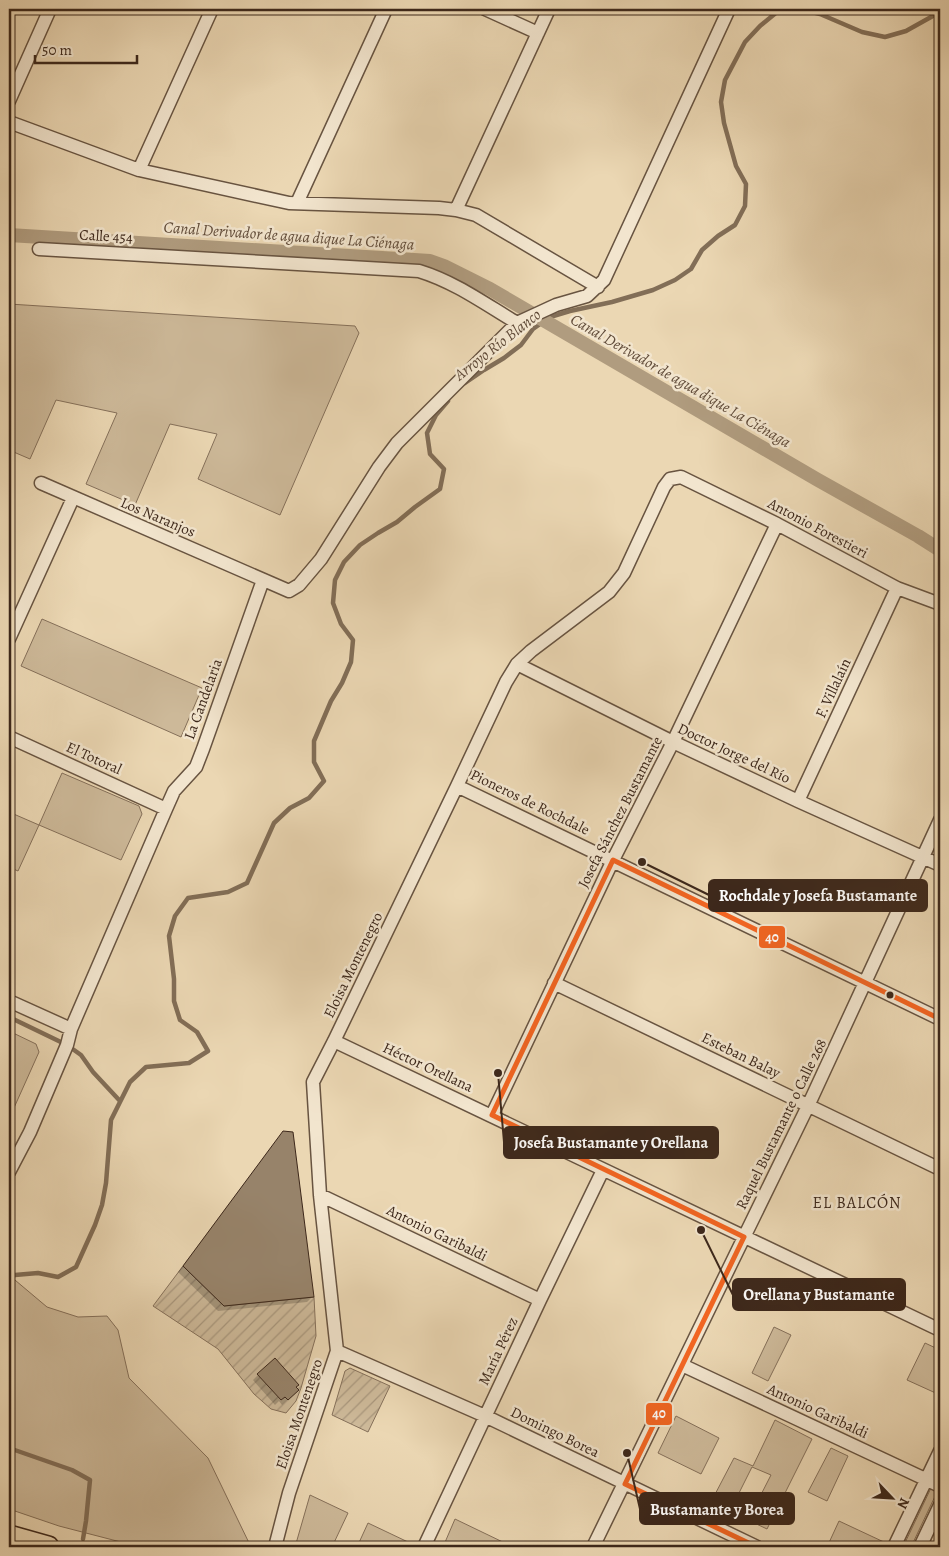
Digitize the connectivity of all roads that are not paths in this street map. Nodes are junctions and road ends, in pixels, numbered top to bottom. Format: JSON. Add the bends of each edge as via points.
{"nodes":[{"id":1,"x":50,"y":9,"type":"edge"},
{"id":2,"x":212,"y":9,"type":"edge"},
{"id":3,"x":386,"y":9,"type":"edge"},
{"id":4,"x":485,"y":9,"type":"edge"},
{"id":5,"x":549,"y":9,"type":"edge"},
{"id":6,"x":729,"y":9,"type":"edge"},
{"id":7,"x":538,"y":32,"type":"junction"},
{"id":8,"x":9,"y":101,"type":"edge"},
{"id":9,"x":9,"y":122,"type":"edge"},
{"id":10,"x":138,"y":170,"type":"junction"},
{"id":11,"x":297,"y":203,"type":"junction"},
{"id":12,"x":456,"y":210,"type":"junction"},
{"id":13,"x":39,"y":249,"type":"dead end"},
{"id":14,"x":598,"y":287,"type":"junction"},
{"id":15,"x":517,"y":324,"type":"junction"},
{"id":16,"x":681,"y":477,"type":"joint"},
{"id":17,"x":41,"y":483,"type":"dead end"},
{"id":18,"x":73,"y":498,"type":"junction"},
{"id":19,"x":777,"y":524,"type":"junction"},
{"id":20,"x":263,"y":580,"type":"junction"},
{"id":21,"x":897,"y":588,"type":"junction"},
{"id":22,"x":940,"y":604,"type":"edge"},
{"id":23,"x":9,"y":639,"type":"edge"},
{"id":24,"x":517,"y":664,"type":"junction"},
{"id":25,"x":9,"y":737,"type":"edge"},
{"id":26,"x":673,"y":742,"type":"junction"},
{"id":27,"x":457,"y":786,"type":"junction"},
{"id":28,"x":798,"y":801,"type":"junction"},
{"id":29,"x":166,"y":808,"type":"junction"},
{"id":30,"x":940,"y":820,"type":"edge"},
{"id":31,"x":923,"y":857,"type":"junction"},
{"id":32,"x":613,"y":860,"type":"junction"},
{"id":33,"x":940,"y":865,"type":"edge"},
{"id":34,"x":554,"y":984,"type":"junction"},
{"id":35,"x":866,"y":984,"type":"junction"},
{"id":36,"x":9,"y":1002,"type":"edge"},
{"id":37,"x":940,"y":1019,"type":"edge"},
{"id":38,"x":71,"y":1029,"type":"junction"},
{"id":39,"x":334,"y":1041,"type":"junction"},
{"id":40,"x":808,"y":1106,"type":"junction"},
{"id":41,"x":492,"y":1116,"type":"junction"},
{"id":42,"x":940,"y":1169,"type":"edge"},
{"id":43,"x":603,"y":1170,"type":"junction"},
{"id":44,"x":9,"y":1172,"type":"edge"},
{"id":45,"x":320,"y":1195,"type":"junction"},
{"id":46,"x":744,"y":1237,"type":"junction"},
{"id":47,"x":540,"y":1300,"type":"junction"},
{"id":48,"x":940,"y":1330,"type":"edge"},
{"id":49,"x":337,"y":1351,"type":"junction"},
{"id":50,"x":682,"y":1365,"type":"junction"},
{"id":51,"x":485,"y":1416,"type":"junction"},
{"id":52,"x":940,"y":1451,"type":"edge"},
{"id":53,"x":926,"y":1479,"type":"junction"},
{"id":54,"x":624,"y":1484,"type":"junction"},
{"id":55,"x":940,"y":1486,"type":"edge"},
{"id":56,"x":940,"y":1505,"type":"edge"},
{"id":57,"x":9,"y":1536,"type":"edge"},
{"id":58,"x":749,"y":1546,"type":"edge"},
{"id":59,"x":48,"y":1547,"type":"edge"},
{"id":60,"x":275,"y":1547,"type":"edge"},
{"id":61,"x":424,"y":1547,"type":"edge"},
{"id":62,"x":593,"y":1547,"type":"edge"},
{"id":63,"x":894,"y":1547,"type":"edge"},
{"id":64,"x":920,"y":1547,"type":"edge"}],
"edges":[{"from":1,"to":8,"type":"street"},
{"from":2,"to":10,"type":"street"},
{"from":3,"to":11,"type":"street"},
{"from":4,"to":7,"type":"street"},
{"from":5,"to":7,"type":"street"},
{"from":6,"to":14,"type":"street"},
{"from":7,"to":12,"type":"street"},
{"from":9,"to":10,"type":"street"},
{"from":10,"to":11,"type":"street"},
{"from":11,"to":12,"type":"street"},
{"from":12,"to":14,"type":"street","via":[[476,215]]},
{"from":13,"to":15,"type":"street","name":"Calle 454","via":[[419,271],[453,284]]},
{"from":14,"to":15,"type":"street","via":[[587,296],[556,305]]},
{"from":15,"to":20,"type":"street","via":[[397,443],[321,559],[299,584],[289,591]]},
{"from":16,"to":19,"type":"street","name":"Antonio Forestieri"},
{"from":16,"to":24,"type":"street","name":"Eloisa Montenegro","via":[[670,479],[664,487],[624,573],[609,592]]},
{"from":17,"to":18,"type":"street","name":"Los Naranjos"},
{"from":18,"to":20,"type":"street","name":"Los Naranjos"},
{"from":18,"to":23,"type":"street"},
{"from":19,"to":21,"type":"street","name":"Antonio Forestieri"},
{"from":19,"to":26,"type":"street","name":"Josefa Sánchez Bustamante"},
{"from":20,"to":29,"type":"street","name":"La Candelaria","via":[[200,758],[174,791]]},
{"from":21,"to":22,"type":"street","name":"Antonio Forestieri"},
{"from":21,"to":28,"type":"street","name":"F. Villalaín"},
{"from":24,"to":26,"type":"street","name":"Doctor Jorge del Río"},
{"from":24,"to":27,"type":"street","name":"Eloisa Montenegro"},
{"from":25,"to":29,"type":"street","name":"El Totoral"},
{"from":26,"to":28,"type":"street","name":"Doctor Jorge del Río"},
{"from":26,"to":32,"type":"street","name":"Josefa Sánchez Bustamante"},
{"from":27,"to":32,"type":"street","name":"Pioneros de Rochdale"},
{"from":27,"to":39,"type":"street","name":"Eloisa Montenegro"},
{"from":28,"to":31,"type":"street","name":"Doctor Jorge del Río"},
{"from":29,"to":38,"type":"street","name":"La Candelaria"},
{"from":30,"to":31,"type":"street","name":"Raquel Bustamante o Calle 268"},
{"from":31,"to":33,"type":"street","name":"Doctor Jorge del Río"},
{"from":31,"to":35,"type":"street","name":"Raquel Bustamante o Calle 268"},
{"from":32,"to":34,"type":"street","name":"Josefa Sánchez Bustamante"},
{"from":32,"to":35,"type":"street","name":"Pioneros de Rochdale"},
{"from":34,"to":40,"type":"street","name":"Esteban Balay"},
{"from":34,"to":41,"type":"street","name":"Josefa Sánchez Bustamante"},
{"from":35,"to":37,"type":"street","name":"Pioneros de Rochdale"},
{"from":35,"to":40,"type":"street","name":"Raquel Bustamante o Calle 268"},
{"from":36,"to":38,"type":"street"},
{"from":38,"to":44,"type":"street","name":"La Candelaria","via":[[34,1123]]},
{"from":39,"to":41,"type":"street","name":"Héctor Orellana"},
{"from":39,"to":45,"type":"street","name":"Eloisa Montenegro","via":[[313,1082]]},
{"from":40,"to":42,"type":"street","name":"Esteban Balay"},
{"from":40,"to":46,"type":"street","name":"Raquel Bustamante o Calle 268"},
{"from":41,"to":43,"type":"street","name":"Héctor Orellana"},
{"from":43,"to":46,"type":"street","name":"Héctor Orellana"},
{"from":43,"to":47,"type":"street","name":"María Pérez"},
{"from":45,"to":47,"type":"street","name":"Antonio Garibaldi"},
{"from":45,"to":49,"type":"street","name":"Eloisa Montenegro"},
{"from":46,"to":48,"type":"street","name":"Héctor Orellana"},
{"from":46,"to":50,"type":"street","name":"Raquel Bustamante o Calle 268"},
{"from":47,"to":51,"type":"street","name":"María Pérez"},
{"from":49,"to":51,"type":"street","name":"Domingo Borea"},
{"from":49,"to":60,"type":"street","name":"Eloisa Montenegro","via":[[289,1493]]},
{"from":50,"to":53,"type":"street","name":"Antonio Garibaldi"},
{"from":50,"to":54,"type":"street","name":"Raquel Bustamante o Calle 268"},
{"from":51,"to":54,"type":"street","name":"Domingo Borea"},
{"from":51,"to":61,"type":"street","name":"María Pérez"},
{"from":52,"to":53,"type":"street"},
{"from":53,"to":55,"type":"street","name":"Antonio Garibaldi"},
{"from":53,"to":63,"type":"street"},
{"from":54,"to":58,"type":"street","name":"Domingo Borea"},
{"from":54,"to":62,"type":"street","name":"Raquel Bustamante o Calle 268"},
{"from":56,"to":64,"type":"street"},
{"from":57,"to":59,"type":"main road"}]}
